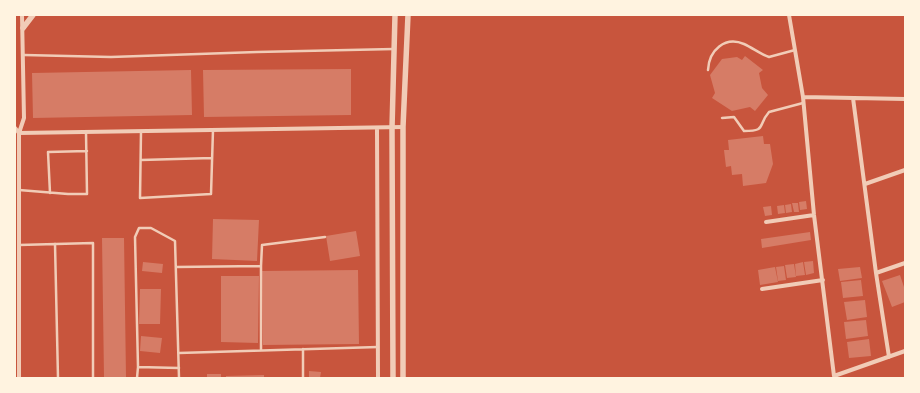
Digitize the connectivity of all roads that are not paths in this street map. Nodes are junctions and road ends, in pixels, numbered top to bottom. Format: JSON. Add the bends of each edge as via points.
{"nodes":[{"id":1,"x":22,"y":15,"type":"edge"},
{"id":2,"x":33,"y":15,"type":"edge"},
{"id":3,"x":390,"y":15,"type":"edge"},
{"id":4,"x":412,"y":15,"type":"edge"},
{"id":5,"x":789,"y":15,"type":"edge"},
{"id":6,"x":408,"y":17,"type":"edge"},
{"id":7,"x":395,"y":18,"type":"edge"},
{"id":8,"x":23,"y":28,"type":"junction"},
{"id":9,"x":395,"y":49,"type":"junction"},
{"id":10,"x":795,"y":50,"type":"junction"},
{"id":11,"x":24,"y":55,"type":"junction"},
{"id":12,"x":708,"y":70,"type":"dead end"},
{"id":13,"x":803,"y":97,"type":"junction"},
{"id":14,"x":853,"y":98,"type":"junction"},
{"id":15,"x":905,"y":99,"type":"edge"},
{"id":16,"x":804,"y":103,"type":"junction"},
{"id":17,"x":722,"y":118,"type":"dead end"},
{"id":18,"x":15,"y":128,"type":"edge"},
{"id":19,"x":377,"y":128,"type":"junction"},
{"id":20,"x":392,"y":128,"type":"junction"},
{"id":21,"x":403,"y":128,"type":"junction"},
{"id":22,"x":213,"y":130,"type":"junction"},
{"id":23,"x":86,"y":132,"type":"junction"},
{"id":24,"x":141,"y":132,"type":"junction"},
{"id":25,"x":19,"y":134,"type":"junction"},
{"id":26,"x":87,"y":151,"type":"junction"},
{"id":27,"x":212,"y":158,"type":"junction"},
{"id":28,"x":141,"y":160,"type":"junction"},
{"id":29,"x":905,"y":170,"type":"edge"},
{"id":30,"x":865,"y":184,"type":"junction"},
{"id":31,"x":17,"y":190,"type":"edge"},
{"id":32,"x":50,"y":193,"type":"junction"},
{"id":33,"x":814,"y":215,"type":"junction"},
{"id":34,"x":766,"y":222,"type":"dead end"},
{"id":35,"x":325,"y":237,"type":"dead end"},
{"id":36,"x":55,"y":244,"type":"junction"},
{"id":37,"x":19,"y":245,"type":"junction"},
{"id":38,"x":905,"y":263,"type":"edge"},
{"id":39,"x":261,"y":266,"type":"junction"},
{"id":40,"x":176,"y":267,"type":"junction"},
{"id":41,"x":876,"y":274,"type":"junction"},
{"id":42,"x":823,"y":280,"type":"junction"},
{"id":43,"x":762,"y":290,"type":"dead end"},
{"id":44,"x":17,"y":344,"type":"edge"},
{"id":45,"x":378,"y":347,"type":"junction"},
{"id":46,"x":303,"y":349,"type":"junction"},
{"id":47,"x":261,"y":350,"type":"junction"},
{"id":48,"x":905,"y":351,"type":"edge"},
{"id":49,"x":179,"y":353,"type":"junction"},
{"id":50,"x":889,"y":357,"type":"junction"},
{"id":51,"x":138,"y":367,"type":"junction"},
{"id":52,"x":179,"y":368,"type":"junction"},
{"id":53,"x":19,"y":378,"type":"edge"},
{"id":54,"x":58,"y":378,"type":"edge"},
{"id":55,"x":93,"y":378,"type":"edge"},
{"id":56,"x":137,"y":378,"type":"edge"},
{"id":57,"x":179,"y":378,"type":"edge"},
{"id":58,"x":303,"y":378,"type":"edge"},
{"id":59,"x":378,"y":378,"type":"edge"},
{"id":60,"x":392,"y":378,"type":"edge"},
{"id":61,"x":403,"y":378,"type":"edge"}],
"edges":[{"from":1,"to":8,"type":"street"},
{"from":2,"to":8,"type":"street"},
{"from":3,"to":7,"type":"street"},
{"from":4,"to":6,"type":"street"},
{"from":5,"to":10,"type":"street"},
{"from":6,"to":21,"type":"street"},
{"from":7,"to":9,"type":"street"},
{"from":8,"to":11,"type":"street"},
{"from":9,"to":11,"type":"lane","via":[[111,57]]},
{"from":9,"to":20,"type":"street"},
{"from":10,"to":12,"type":"lane","via":[[769,57],[744,44],[730,42],[716,49],[709,61]]},
{"from":10,"to":13,"type":"street"},
{"from":11,"to":25,"type":"street","via":[[24,118]]},
{"from":13,"to":14,"type":"street"},
{"from":13,"to":16,"type":"street"},
{"from":14,"to":15,"type":"street"},
{"from":14,"to":30,"type":"street"},
{"from":16,"to":17,"type":"lane","via":[[769,112],[757,130],[744,131],[734,117]]},
{"from":16,"to":33,"type":"street"},
{"from":18,"to":25,"type":"street"},
{"from":19,"to":20,"type":"street"},
{"from":19,"to":22,"type":"street"},
{"from":19,"to":45,"type":"street"},
{"from":20,"to":21,"type":"street"},
{"from":20,"to":60,"type":"street"},
{"from":21,"to":61,"type":"street"},
{"from":22,"to":24,"type":"street"},
{"from":22,"to":27,"type":"lane"},
{"from":23,"to":24,"type":"street"},
{"from":23,"to":25,"type":"street"},
{"from":23,"to":26,"type":"lane"},
{"from":24,"to":28,"type":"lane"},
{"from":25,"to":31,"type":"street"},
{"from":26,"to":32,"type":"lane","via":[[87,194]]},
{"from":26,"to":32,"type":"lane","via":[[48,152]]},
{"from":27,"to":28,"type":"lane"},
{"from":27,"to":28,"type":"lane","via":[[211,194],[140,198]]},
{"from":29,"to":30,"type":"street"},
{"from":30,"to":41,"type":"street"},
{"from":31,"to":32,"type":"lane"},
{"from":31,"to":37,"type":"street"},
{"from":33,"to":34,"type":"street"},
{"from":33,"to":42,"type":"street"},
{"from":35,"to":39,"type":"lane","via":[[262,245]]},
{"from":36,"to":37,"type":"lane"},
{"from":36,"to":54,"type":"lane"},
{"from":36,"to":55,"type":"lane","via":[[93,243]]},
{"from":37,"to":44,"type":"street"},
{"from":38,"to":41,"type":"street"},
{"from":39,"to":40,"type":"lane"},
{"from":39,"to":47,"type":"lane"},
{"from":40,"to":49,"type":"lane"},
{"from":40,"to":51,"type":"lane","via":[[175,241],[151,228],[139,228],[135,236]]},
{"from":41,"to":50,"type":"street"},
{"from":42,"to":43,"type":"street"},
{"from":42,"to":50,"type":"street","via":[[834,376]]},
{"from":44,"to":53,"type":"street"},
{"from":45,"to":46,"type":"lane"},
{"from":45,"to":59,"type":"street"},
{"from":46,"to":47,"type":"lane"},
{"from":46,"to":58,"type":"lane"},
{"from":47,"to":49,"type":"lane"},
{"from":48,"to":50,"type":"street"},
{"from":49,"to":52,"type":"lane"},
{"from":51,"to":52,"type":"lane"},
{"from":51,"to":56,"type":"lane"},
{"from":52,"to":57,"type":"lane"}]}
